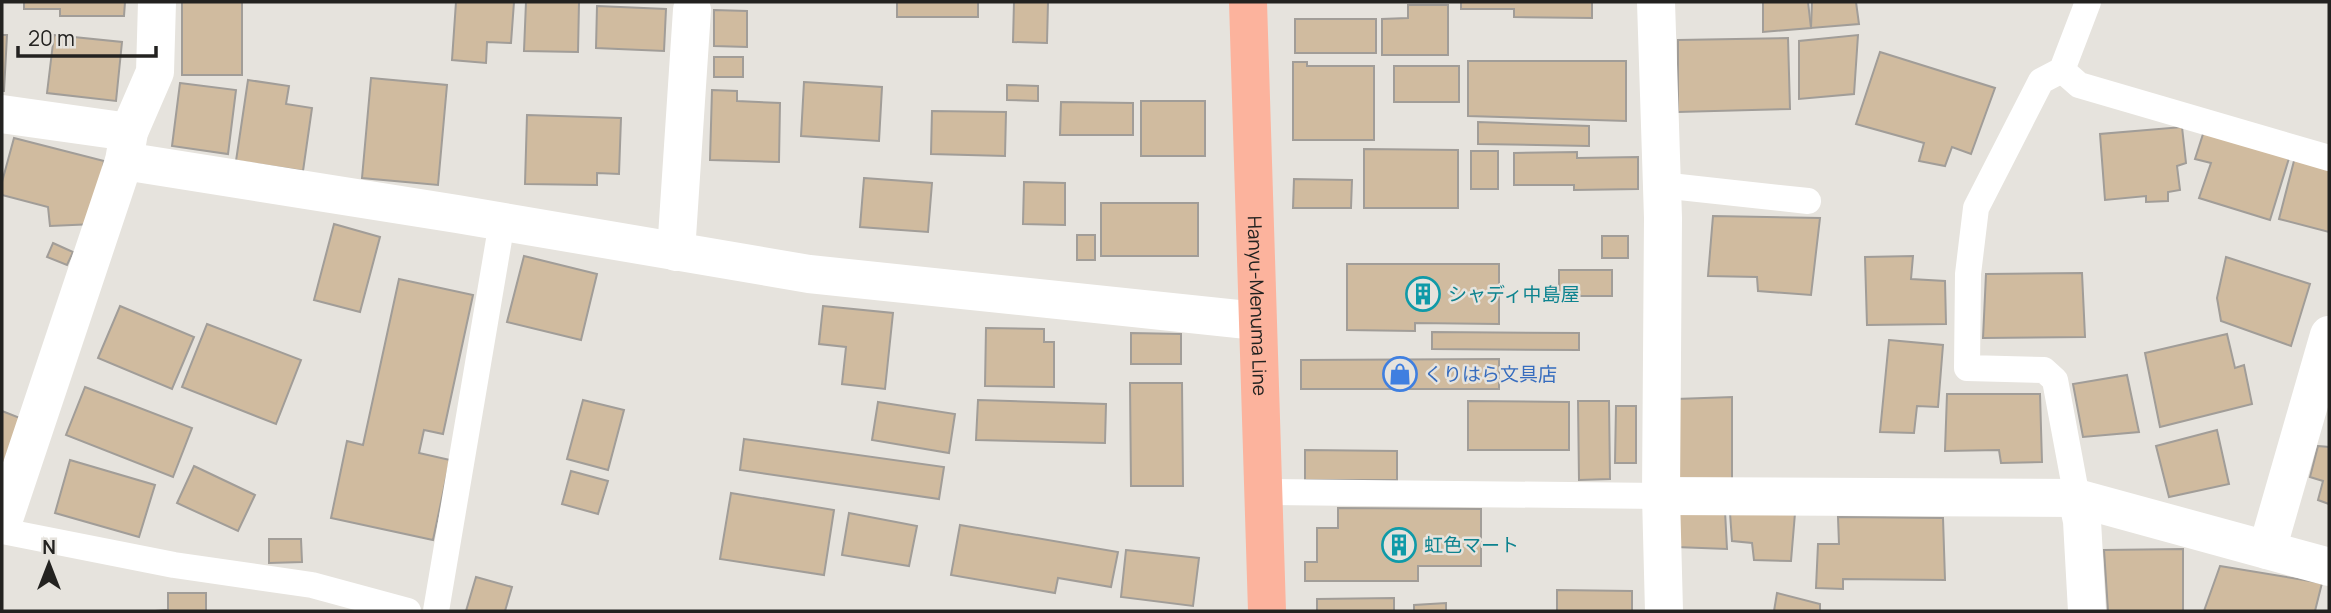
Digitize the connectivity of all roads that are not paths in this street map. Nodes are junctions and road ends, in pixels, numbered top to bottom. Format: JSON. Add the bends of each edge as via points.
{"nodes":[{"id":1,"x":157,"y":2,"type":"edge"},
{"id":2,"x":1248,"y":2,"type":"edge"},
{"id":3,"x":1656,"y":2,"type":"edge"},
{"id":4,"x":2088,"y":2,"type":"edge"},
{"id":5,"x":692,"y":10,"type":"dead end"},
{"id":6,"x":2062,"y":70,"type":"junction"},
{"id":7,"x":2,"y":114,"type":"edge"},
{"id":8,"x":127,"y":147,"type":"junction"},
{"id":9,"x":2329,"y":158,"type":"edge"},
{"id":10,"x":1661,"y":185,"type":"junction"},
{"id":11,"x":1808,"y":201,"type":"dead end"},
{"id":12,"x":502,"y":222,"type":"junction"},
{"id":13,"x":676,"y":252,"type":"junction"},
{"id":14,"x":1257,"y":321,"type":"junction"},
{"id":15,"x":2329,"y":335,"type":"edge"},
{"id":16,"x":1264,"y":492,"type":"junction"},
{"id":17,"x":1661,"y":496,"type":"junction"},
{"id":18,"x":2077,"y":498,"type":"junction"},
{"id":19,"x":2,"y":525,"type":"edge"},
{"id":20,"x":2,"y":531,"type":"edge"},
{"id":21,"x":2267,"y":550,"type":"junction"},
{"id":22,"x":2329,"y":567,"type":"edge"},
{"id":23,"x":408,"y":611,"type":"edge"},
{"id":24,"x":436,"y":611,"type":"edge"},
{"id":25,"x":1267,"y":611,"type":"edge"},
{"id":26,"x":1664,"y":611,"type":"edge"},
{"id":27,"x":2087,"y":611,"type":"edge"}],
"edges":[{"from":1,"to":8,"type":"street","via":[[155,72]]},
{"from":2,"to":14,"type":"main road","name":"Hanyu-Menuma Line"},
{"from":3,"to":10,"type":"street"},
{"from":4,"to":6,"type":"lane"},
{"from":5,"to":13,"type":"street"},
{"from":6,"to":9,"type":"lane","via":[[2079,85]]},
{"from":6,"to":18,"type":"lane","via":[[2041,81],[1976,208],[1968,274],[1967,368],[2044,370],[2055,380]]},
{"from":7,"to":8,"type":"street"},
{"from":8,"to":12,"type":"street"},
{"from":8,"to":19,"type":"street"},
{"from":10,"to":11,"type":"lane"},
{"from":10,"to":17,"type":"street"},
{"from":12,"to":13,"type":"street"},
{"from":12,"to":24,"type":"lane"},
{"from":13,"to":14,"type":"street","via":[[809,274]]},
{"from":14,"to":16,"type":"main road","name":"Hanyu-Menuma Line"},
{"from":15,"to":21,"type":"street"},
{"from":16,"to":17,"type":"lane"},
{"from":16,"to":25,"type":"main road","name":"Hanyu-Menuma Line"},
{"from":17,"to":18,"type":"street"},
{"from":17,"to":26,"type":"street"},
{"from":18,"to":21,"type":"street"},
{"from":18,"to":27,"type":"street"},
{"from":20,"to":23,"type":"lane","via":[[174,565],[312,585]]},
{"from":21,"to":22,"type":"street"}]}
